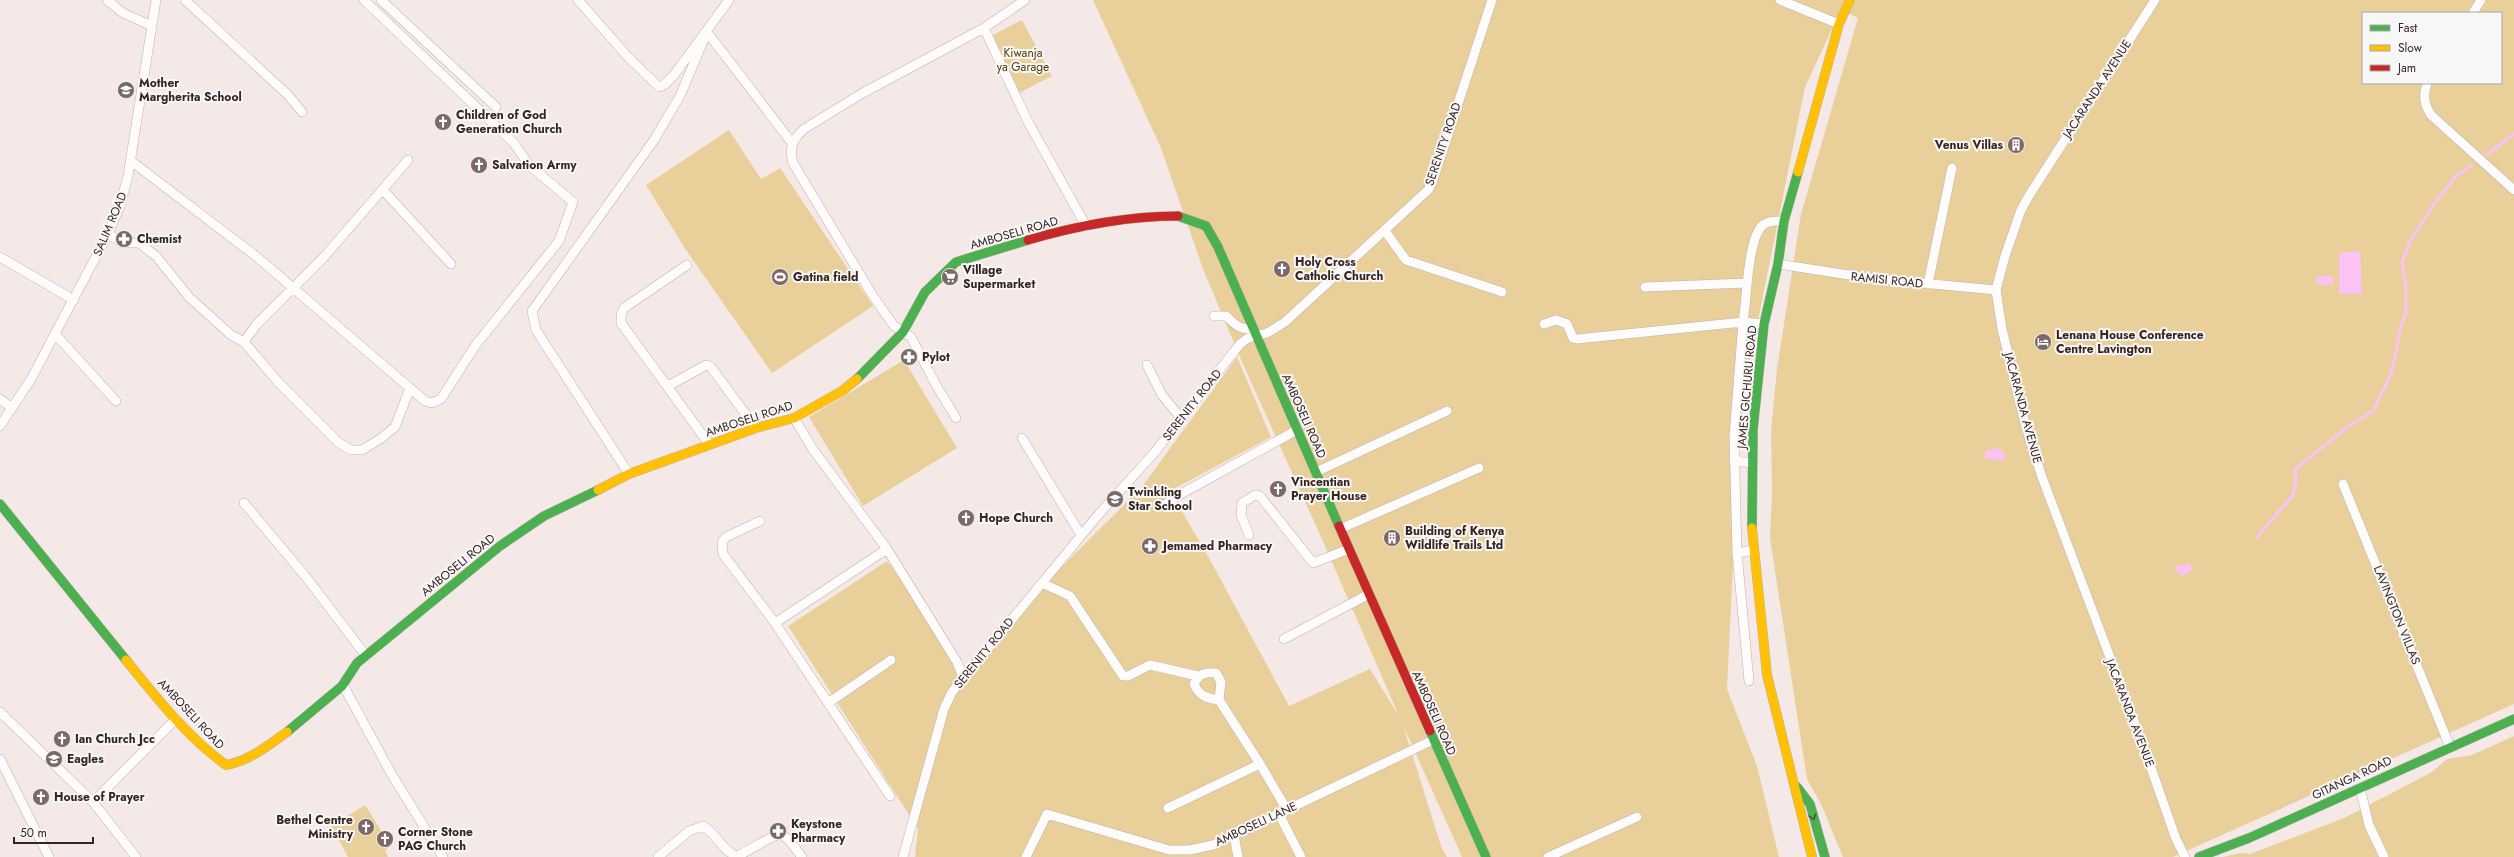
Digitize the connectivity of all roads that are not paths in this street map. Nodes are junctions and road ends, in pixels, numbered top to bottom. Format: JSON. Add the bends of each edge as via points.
{"nodes":[{"id":1,"x":107,"y":0,"type":"edge"},
{"id":2,"x":156,"y":0,"type":"edge"},
{"id":3,"x":185,"y":0,"type":"edge"},
{"id":4,"x":364,"y":0,"type":"edge"},
{"id":5,"x":381,"y":0,"type":"edge"},
{"id":6,"x":578,"y":0,"type":"edge"},
{"id":7,"x":729,"y":0,"type":"edge"},
{"id":8,"x":1025,"y":0,"type":"edge"},
{"id":9,"x":1492,"y":0,"type":"edge"},
{"id":10,"x":1780,"y":0,"type":"edge"},
{"id":11,"x":1850,"y":0,"type":"edge"},
{"id":12,"x":2155,"y":0,"type":"edge"},
{"id":13,"x":2481,"y":0,"type":"edge"},
{"id":14,"x":2474,"y":12,"type":"edge"},
{"id":15,"x":1839,"y":24,"type":"junction"},
{"id":16,"x":152,"y":26,"type":"junction"},
{"id":17,"x":984,"y":28,"type":"junction"},
{"id":18,"x":707,"y":32,"type":"junction"},
{"id":19,"x":2427,"y":84,"type":"edge"},
{"id":20,"x":496,"y":107,"type":"dead end"},
{"id":21,"x":302,"y":112,"type":"dead end"},
{"id":22,"x":792,"y":143,"type":"junction"},
{"id":23,"x":408,"y":160,"type":"dead end"},
{"id":24,"x":131,"y":161,"type":"junction"},
{"id":25,"x":1952,"y":168,"type":"dead end"},
{"id":26,"x":383,"y":190,"type":"junction"},
{"id":27,"x":2514,"y":190,"type":"edge"},
{"id":28,"x":1784,"y":221,"type":"junction"},
{"id":29,"x":1086,"y":226,"type":"junction"},
{"id":30,"x":1385,"y":231,"type":"junction"},
{"id":31,"x":108,"y":234,"type":"junction"},
{"id":32,"x":0,"y":257,"type":"edge"},
{"id":33,"x":451,"y":264,"type":"dead end"},
{"id":34,"x":1778,"y":264,"type":"junction"},
{"id":35,"x":687,"y":265,"type":"dead end"},
{"id":36,"x":1746,"y":283,"type":"junction"},
{"id":37,"x":1928,"y":284,"type":"junction"},
{"id":38,"x":1645,"y":287,"type":"dead end"},
{"id":39,"x":291,"y":288,"type":"junction"},
{"id":40,"x":1996,"y":290,"type":"junction"},
{"id":41,"x":1502,"y":292,"type":"dead end"},
{"id":42,"x":74,"y":300,"type":"junction"},
{"id":43,"x":1214,"y":316,"type":"dead end"},
{"id":44,"x":1743,"y":322,"type":"junction"},
{"id":45,"x":1544,"y":324,"type":"dead end"},
{"id":46,"x":1764,"y":324,"type":"junction"},
{"id":47,"x":903,"y":332,"type":"junction"},
{"id":48,"x":1253,"y":332,"type":"junction"},
{"id":49,"x":55,"y":334,"type":"junction"},
{"id":50,"x":244,"y":342,"type":"junction"},
{"id":51,"x":1147,"y":366,"type":"dead end"},
{"id":52,"x":668,"y":386,"type":"junction"},
{"id":53,"x":410,"y":388,"type":"junction"},
{"id":54,"x":0,"y":399,"type":"edge"},
{"id":55,"x":116,"y":401,"type":"dead end"},
{"id":56,"x":12,"y":408,"type":"junction"},
{"id":57,"x":1447,"y":411,"type":"dead end"},
{"id":58,"x":794,"y":418,"type":"junction"},
{"id":59,"x":956,"y":418,"type":"dead end"},
{"id":60,"x":1180,"y":418,"type":"junction"},
{"id":61,"x":0,"y":426,"type":"edge"},
{"id":62,"x":756,"y":428,"type":"junction"},
{"id":63,"x":1297,"y":430,"type":"junction"},
{"id":64,"x":1022,"y":438,"type":"dead end"},
{"id":65,"x":709,"y":444,"type":"junction"},
{"id":66,"x":1734,"y":461,"type":"junction"},
{"id":67,"x":1753,"y":463,"type":"junction"},
{"id":68,"x":1480,"y":468,"type":"dead end"},
{"id":69,"x":1316,"y":472,"type":"junction"},
{"id":70,"x":628,"y":474,"type":"junction"},
{"id":71,"x":2343,"y":484,"type":"dead end"},
{"id":72,"x":244,"y":503,"type":"dead end"},
{"id":73,"x":0,"y":504,"type":"edge"},
{"id":74,"x":1166,"y":504,"type":"dead end"},
{"id":75,"x":760,"y":521,"type":"dead end"},
{"id":76,"x":1340,"y":529,"type":"junction"},
{"id":77,"x":1081,"y":535,"type":"junction"},
{"id":78,"x":1249,"y":535,"type":"dead end"},
{"id":79,"x":887,"y":549,"type":"junction"},
{"id":80,"x":1349,"y":549,"type":"junction"},
{"id":81,"x":1754,"y":550,"type":"junction"},
{"id":82,"x":1737,"y":552,"type":"junction"},
{"id":83,"x":1042,"y":583,"type":"junction"},
{"id":84,"x":1369,"y":594,"type":"junction"},
{"id":85,"x":775,"y":623,"type":"junction"},
{"id":86,"x":1284,"y":639,"type":"dead end"},
{"id":87,"x":366,"y":656,"type":"junction"},
{"id":88,"x":891,"y":660,"type":"dead end"},
{"id":89,"x":1198,"y":676,"type":"junction"},
{"id":90,"x":963,"y":677,"type":"junction"},
{"id":91,"x":1749,"y":681,"type":"dead end"},
{"id":92,"x":342,"y":685,"type":"junction"},
{"id":93,"x":1219,"y":700,"type":"junction"},
{"id":94,"x":828,"y":703,"type":"junction"},
{"id":95,"x":0,"y":712,"type":"edge"},
{"id":96,"x":176,"y":719,"type":"junction"},
{"id":97,"x":2514,"y":719,"type":"edge"},
{"id":98,"x":1433,"y":740,"type":"junction"},
{"id":99,"x":2450,"y":746,"type":"junction"},
{"id":100,"x":0,"y":759,"type":"edge"},
{"id":101,"x":1260,"y":764,"type":"junction"},
{"id":102,"x":1795,"y":784,"type":"junction"},
{"id":103,"x":2360,"y":788,"type":"junction"},
{"id":104,"x":890,"y":796,"type":"dead end"},
{"id":105,"x":93,"y":802,"type":"junction"},
{"id":106,"x":1168,"y":808,"type":"dead end"},
{"id":107,"x":1283,"y":812,"type":"junction"},
{"id":108,"x":1637,"y":817,"type":"dead end"},
{"id":109,"x":1234,"y":835,"type":"junction"},
{"id":110,"x":49,"y":857,"type":"edge"},
{"id":111,"x":136,"y":857,"type":"edge"},
{"id":112,"x":443,"y":857,"type":"edge"},
{"id":113,"x":658,"y":857,"type":"edge"},
{"id":114,"x":802,"y":857,"type":"edge"},
{"id":115,"x":903,"y":857,"type":"edge"},
{"id":116,"x":1026,"y":857,"type":"edge"},
{"id":117,"x":1238,"y":857,"type":"edge"},
{"id":118,"x":1301,"y":857,"type":"edge"},
{"id":119,"x":1486,"y":857,"type":"edge"},
{"id":120,"x":1548,"y":857,"type":"edge"},
{"id":121,"x":1812,"y":857,"type":"edge"},
{"id":122,"x":1825,"y":857,"type":"edge"},
{"id":123,"x":2185,"y":857,"type":"edge"},
{"id":124,"x":2199,"y":857,"type":"edge"},
{"id":125,"x":2384,"y":857,"type":"edge"}],
"edges":[{"from":1,"to":16,"type":"street","via":[[124,13]]},
{"from":2,"to":16,"type":"street","name":"SALIM ROAD"},
{"from":3,"to":21,"type":"street","via":[[288,95]]},
{"from":4,"to":53,"type":"street","via":[[514,143],[529,165],[573,202],[559,241],[475,346],[440,399],[432,403],[425,401]]},
{"from":5,"to":20,"type":"street"},
{"from":6,"to":18,"type":"street","via":[[628,57],[659,87],[674,75]]},
{"from":7,"to":18,"type":"street"},
{"from":8,"to":17,"type":"street"},
{"from":9,"to":30,"type":"street","name":"SERENITY ROAD","via":[[1432,182],[1423,196]]},
{"from":10,"to":15,"type":"street"},
{"from":11,"to":15,"type":"street","name":"JAMES GICHURU ROAD"},
{"from":12,"to":40,"type":"street","name":"JACARANDA AVENUE","via":[[2030,194],[2005,256]]},
{"from":13,"to":14,"type":"street"},
{"from":15,"to":28,"type":"street","name":"JAMES GICHURU ROAD"},
{"from":16,"to":24,"type":"street","name":"SALIM ROAD"},
{"from":17,"to":22,"type":"street","via":[[850,100],[804,130]]},
{"from":17,"to":29,"type":"street","via":[[1028,120]]},
{"from":18,"to":22,"type":"street"},
{"from":18,"to":70,"type":"street","via":[[680,96],[654,140],[532,311],[536,330]]},
{"from":19,"to":27,"type":"street","via":[[2424,102],[2431,115]]},
{"from":22,"to":47,"type":"street","via":[[790,151],[793,163],[873,296],[894,326]]},
{"from":23,"to":26,"type":"street"},
{"from":24,"to":31,"type":"street","name":"SALIM ROAD","via":[[120,206]]},
{"from":24,"to":39,"type":"street","via":[[256,257]]},
{"from":25,"to":37,"type":"street"},
{"from":26,"to":33,"type":"street"},
{"from":26,"to":39,"type":"street","via":[[324,256]]},
{"from":28,"to":34,"type":"street","name":"JAMES GICHURU ROAD"},
{"from":28,"to":36,"type":"street","via":[[1767,223],[1760,229]]},
{"from":29,"to":47,"type":"street","name":"AMBOSELI ROAD","via":[[1036,237],[956,262],[925,292]]},
{"from":29,"to":48,"type":"street","name":"AMBOSELI ROAD","via":[[1149,216],[1178,216],[1206,226],[1218,246]]},
{"from":30,"to":41,"type":"street","via":[[1406,260]]},
{"from":30,"to":48,"type":"street","name":"SERENITY ROAD","via":[[1285,322],[1272,331]]},
{"from":31,"to":42,"type":"street","name":"SALIM ROAD"},
{"from":31,"to":50,"type":"street","via":[[124,243],[135,242],[147,247],[164,263],[177,283],[197,305],[231,335]]},
{"from":32,"to":42,"type":"street"},
{"from":34,"to":37,"type":"street","name":"RAMISI ROAD","via":[[1828,274]]},
{"from":34,"to":46,"type":"street","name":"JAMES GICHURU ROAD"},
{"from":35,"to":52,"type":"street","via":[[624,308],[621,316],[621,323]]},
{"from":36,"to":38,"type":"street"},
{"from":36,"to":44,"type":"street"},
{"from":37,"to":40,"type":"street","name":"RAMISI ROAD"},
{"from":39,"to":50,"type":"street","via":[[256,324]]},
{"from":39,"to":53,"type":"street"},
{"from":40,"to":123,"type":"street","name":"JACARANDA AVENUE","via":[[2002,329],[2021,409],[2042,477],[2142,742],[2176,840]]},
{"from":42,"to":49,"type":"street","name":"SALIM ROAD"},
{"from":43,"to":48,"type":"street","via":[[1226,316],[1239,327]]},
{"from":44,"to":45,"type":"street","via":[[1577,339],[1573,338],[1567,324],[1556,320]]},
{"from":44,"to":46,"type":"street"},
{"from":44,"to":66,"type":"street"},
{"from":46,"to":67,"type":"street","name":"JAMES GICHURU ROAD","via":[[1753,430]]},
{"from":47,"to":58,"type":"street","name":"AMBOSELI ROAD","via":[[847,387]]},
{"from":47,"to":59,"type":"street","via":[[911,337]]},
{"from":48,"to":60,"type":"street","name":"SERENITY ROAD","via":[[1240,344]]},
{"from":48,"to":63,"type":"street","name":"AMBOSELI ROAD"},
{"from":49,"to":55,"type":"street"},
{"from":49,"to":56,"type":"street","name":"SALIM ROAD"},
{"from":50,"to":53,"type":"street","via":[[279,383],[339,443],[351,450],[362,450],[395,427]]},
{"from":51,"to":60,"type":"street","via":[[1162,395]]},
{"from":52,"to":62,"type":"street","via":[[706,365],[710,366]]},
{"from":52,"to":65,"type":"street"},
{"from":54,"to":56,"type":"street"},
{"from":56,"to":61,"type":"street","name":"SALIM ROAD"},
{"from":57,"to":69,"type":"street"},
{"from":58,"to":62,"type":"street","name":"AMBOSELI ROAD"},
{"from":58,"to":79,"type":"street","via":[[814,451]]},
{"from":60,"to":77,"type":"street","name":"SERENITY ROAD","via":[[1154,454]]},
{"from":62,"to":65,"type":"street","name":"AMBOSELI ROAD"},
{"from":63,"to":69,"type":"street","name":"AMBOSELI ROAD"},
{"from":63,"to":74,"type":"street","via":[[1176,496]]},
{"from":64,"to":77,"type":"street"},
{"from":65,"to":70,"type":"street","name":"AMBOSELI ROAD"},
{"from":66,"to":67,"type":"street"},
{"from":66,"to":82,"type":"street"},
{"from":67,"to":81,"type":"street","name":"JAMES GICHURU ROAD"},
{"from":68,"to":76,"type":"street"},
{"from":69,"to":76,"type":"street","name":"AMBOSELI ROAD"},
{"from":70,"to":87,"type":"street","name":"AMBOSELI ROAD","via":[[544,516],[500,546]]},
{"from":71,"to":99,"type":"street","name":"LAVINGTON VILLAS"},
{"from":72,"to":87,"type":"street","via":[[306,577]]},
{"from":73,"to":96,"type":"street","name":"AMBOSELI ROAD"},
{"from":75,"to":85,"type":"street","via":[[726,537],[722,542],[722,548],[723,554]]},
{"from":76,"to":80,"type":"street","name":"AMBOSELI ROAD"},
{"from":77,"to":83,"type":"street","name":"SERENITY ROAD"},
{"from":78,"to":80,"type":"street","via":[[1241,515],[1242,503],[1255,494],[1260,496],[1313,563]]},
{"from":79,"to":85,"type":"street"},
{"from":79,"to":90,"type":"street","via":[[957,662]]},
{"from":80,"to":84,"type":"street","name":"AMBOSELI ROAD"},
{"from":81,"to":82,"type":"street"},
{"from":81,"to":102,"type":"street","name":"JAMES GICHURU ROAD","via":[[1770,695]]},
{"from":82,"to":91,"type":"street"},
{"from":83,"to":89,"type":"street","via":[[1070,596],[1123,676],[1150,665]]},
{"from":83,"to":90,"type":"street","name":"SERENITY ROAD"},
{"from":84,"to":86,"type":"street"},
{"from":84,"to":98,"type":"street","name":"AMBOSELI ROAD"},
{"from":85,"to":94,"type":"street"},
{"from":87,"to":92,"type":"street","name":"AMBOSELI ROAD","via":[[357,663]]},
{"from":88,"to":94,"type":"street"},
{"from":89,"to":93,"type":"street","via":[[1194,684],[1197,692]]},
{"from":89,"to":93,"type":"street","via":[[1206,672],[1216,673],[1221,682]]},
{"from":90,"to":115,"type":"street","name":"SERENITY ROAD","via":[[944,709]]},
{"from":92,"to":96,"type":"street","name":"AMBOSELI ROAD","via":[[269,746],[236,765],[225,765],[211,756]]},
{"from":92,"to":112,"type":"street","via":[[392,775]]},
{"from":93,"to":101,"type":"street"},
{"from":94,"to":104,"type":"street"},
{"from":95,"to":105,"type":"street"},
{"from":96,"to":105,"type":"street"},
{"from":97,"to":99,"type":"street","name":"GITANGA ROAD"},
{"from":98,"to":107,"type":"street","name":"AMBOSELI LANE"},
{"from":98,"to":119,"type":"street","name":"AMBOSELI ROAD"},
{"from":99,"to":103,"type":"street","name":"GITANGA ROAD"},
{"from":100,"to":110,"type":"street"},
{"from":101,"to":106,"type":"street"},
{"from":101,"to":107,"type":"street"},
{"from":102,"to":121,"type":"street","name":"JAMES GICHURU ROAD","via":[[1802,827]]},
{"from":102,"to":122,"type":"street","name":"JAMES GICHURU ROAD","one_way":true,"via":[[1810,804]]},
{"from":103,"to":124,"type":"street","name":"GITANGA ROAD","via":[[2249,838]]},
{"from":103,"to":125,"type":"street","via":[[2369,825]]},
{"from":105,"to":111,"type":"street"},
{"from":107,"to":109,"type":"street","name":"AMBOSELI LANE"},
{"from":107,"to":118,"type":"street"},
{"from":108,"to":120,"type":"street"},
{"from":109,"to":116,"type":"street","name":"AMBOSELI LANE","via":[[1213,846],[1169,850],[1047,814]]},
{"from":109,"to":117,"type":"street"},
{"from":113,"to":114,"type":"street","via":[[689,831],[703,826],[711,831],[728,853],[737,856],[772,836],[781,834]]}]}
